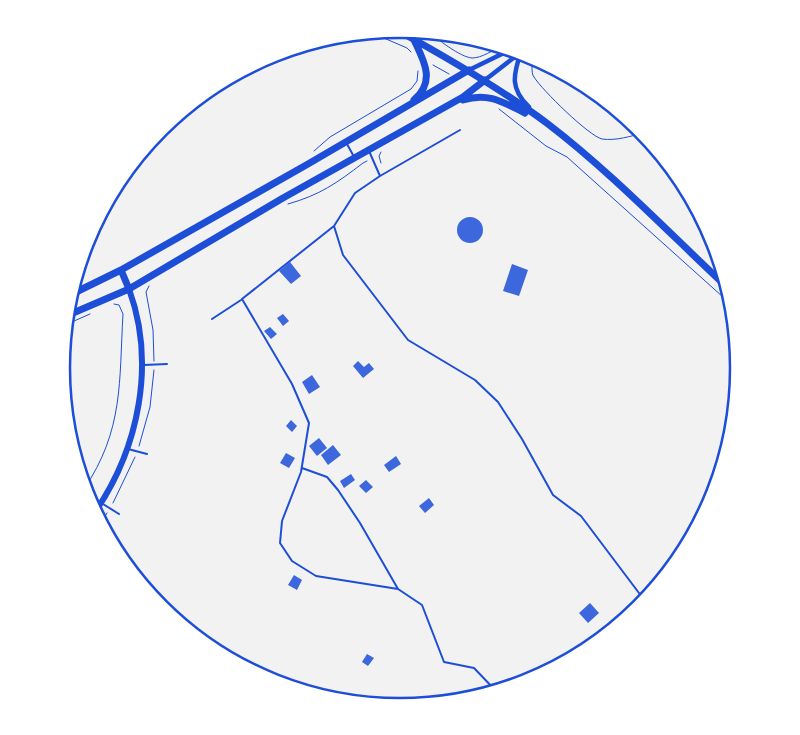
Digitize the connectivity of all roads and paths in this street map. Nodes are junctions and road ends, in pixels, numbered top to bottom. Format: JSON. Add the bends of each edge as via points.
{"nodes":[{"id":1,"x":384,"y":38,"type":"edge"},
{"id":2,"x":411,"y":38,"type":"edge"},
{"id":3,"x":414,"y":40,"type":"junction"},
{"id":4,"x":440,"y":40,"type":"edge"},
{"id":5,"x":492,"y":51,"type":"edge"},
{"id":6,"x":502,"y":54,"type":"edge"},
{"id":7,"x":415,"y":56,"type":"dead end"},
{"id":8,"x":514,"y":58,"type":"edge"},
{"id":9,"x":519,"y":60,"type":"edge"},
{"id":10,"x":419,"y":64,"type":"dead end"},
{"id":11,"x":432,"y":64,"type":"dead end"},
{"id":12,"x":532,"y":66,"type":"edge"},
{"id":13,"x":469,"y":70,"type":"junction"},
{"id":14,"x":449,"y":74,"type":"dead end"},
{"id":15,"x":485,"y":80,"type":"junction"},
{"id":16,"x":452,"y":103,"type":"junction"},
{"id":17,"x":497,"y":107,"type":"dead end"},
{"id":18,"x":401,"y":111,"type":"junction"},
{"id":19,"x":546,"y":123,"type":"junction"},
{"id":20,"x":460,"y":130,"type":"dead end"},
{"id":21,"x":635,"y":136,"type":"edge"},
{"id":22,"x":346,"y":143,"type":"junction"},
{"id":23,"x":368,"y":149,"type":"junction"},
{"id":24,"x":382,"y":151,"type":"dead end"},
{"id":25,"x":310,"y":155,"type":"dead end"},
{"id":26,"x":354,"y":158,"type":"junction"},
{"id":27,"x":368,"y":161,"type":"dead end"},
{"id":28,"x":381,"y":163,"type":"dead end"},
{"id":29,"x":380,"y":176,"type":"junction"},
{"id":30,"x":287,"y":205,"type":"dead end"},
{"id":31,"x":334,"y":226,"type":"junction"},
{"id":32,"x":121,"y":270,"type":"junction"},
{"id":33,"x":718,"y":278,"type":"edge"},
{"id":34,"x":148,"y":286,"type":"dead end"},
{"id":35,"x":129,"y":289,"type":"junction"},
{"id":36,"x":79,"y":291,"type":"edge"},
{"id":37,"x":722,"y":297,"type":"edge"},
{"id":38,"x":242,"y":299,"type":"junction"},
{"id":39,"x":111,"y":304,"type":"dead end"},
{"id":40,"x":75,"y":312,"type":"edge"},
{"id":41,"x":96,"y":312,"type":"dead end"},
{"id":42,"x":212,"y":319,"type":"dead end"},
{"id":43,"x":73,"y":322,"type":"edge"},
{"id":44,"x":154,"y":364,"type":"junction"},
{"id":45,"x":167,"y":364,"type":"dead end"},
{"id":46,"x":142,"y":365,"type":"junction"},
{"id":47,"x":128,"y":449,"type":"junction"},
{"id":48,"x":137,"y":452,"type":"junction"},
{"id":49,"x":147,"y":454,"type":"dead end"},
{"id":50,"x":302,"y":468,"type":"junction"},
{"id":51,"x":90,"y":479,"type":"edge"},
{"id":52,"x":101,"y":503,"type":"joint"},
{"id":53,"x":110,"y":508,"type":"junction"},
{"id":54,"x":119,"y":514,"type":"dead end"},
{"id":55,"x":105,"y":516,"type":"edge"},
{"id":56,"x":398,"y":589,"type":"junction"},
{"id":57,"x":640,"y":594,"type":"edge"},
{"id":58,"x":490,"y":685,"type":"edge"}],
"edges":[{"from":1,"to":7,"type":"path","via":[[407,48]]},
{"from":2,"to":3,"type":"main road"},
{"from":3,"to":13,"type":"main road"},
{"from":3,"to":18,"type":"main road","via":[[425,63],[425,83],[420,94]]},
{"from":4,"to":5,"type":"path","via":[[472,58]]},
{"from":6,"to":13,"type":"street"},
{"from":8,"to":15,"type":"street"},
{"from":9,"to":19,"type":"street","via":[[514,78],[516,88],[523,101]]},
{"from":10,"to":25,"type":"path","via":[[417,81],[411,90],[330,137]]},
{"from":11,"to":14,"type":"path"},
{"from":12,"to":21,"type":"path","via":[[534,77],[551,97],[600,139]]},
{"from":13,"to":15,"type":"main road"},
{"from":13,"to":18,"type":"main road"},
{"from":15,"to":16,"type":"main road"},
{"from":15,"to":19,"type":"main road"},
{"from":16,"to":19,"type":"main road","via":[[480,96],[492,98]]},
{"from":16,"to":23,"type":"main road"},
{"from":17,"to":37,"type":"path","via":[[546,146],[567,157]]},
{"from":18,"to":22,"type":"main road"},
{"from":19,"to":33,"type":"main road","via":[[596,164]]},
{"from":20,"to":29,"type":"lane"},
{"from":22,"to":26,"type":"lane"},
{"from":22,"to":32,"type":"main road"},
{"from":23,"to":26,"type":"main road"},
{"from":23,"to":29,"type":"lane"},
{"from":24,"to":28,"type":"path","via":[[379,156]]},
{"from":26,"to":35,"type":"main road"},
{"from":27,"to":30,"type":"path","via":[[310,198]]},
{"from":29,"to":31,"type":"lane","via":[[355,192]]},
{"from":31,"to":38,"type":"lane"},
{"from":31,"to":57,"type":"lane","via":[[343,255],[408,340],[474,380],[498,402],[553,495],[581,516]]},
{"from":32,"to":35,"type":"main road"},
{"from":32,"to":36,"type":"main road"},
{"from":34,"to":44,"type":"path"},
{"from":35,"to":40,"type":"main road"},
{"from":35,"to":46,"type":"main road","via":[[141,328]]},
{"from":38,"to":42,"type":"lane"},
{"from":38,"to":50,"type":"lane","via":[[292,384],[309,423]]},
{"from":39,"to":51,"type":"path","via":[[119,306],[123,314],[119,397],[110,439]]},
{"from":41,"to":43,"type":"path"},
{"from":44,"to":45,"type":"lane"},
{"from":44,"to":46,"type":"lane"},
{"from":44,"to":48,"type":"path","via":[[150,407]]},
{"from":46,"to":47,"type":"main road","via":[[140,397]]},
{"from":47,"to":48,"type":"lane"},
{"from":47,"to":52,"type":"main road"},
{"from":48,"to":49,"type":"lane"},
{"from":48,"to":53,"type":"path"},
{"from":50,"to":56,"type":"lane","via":[[327,477],[338,490]]},
{"from":50,"to":56,"type":"lane","via":[[282,521],[280,543],[292,561],[316,576]]},
{"from":52,"to":53,"type":"lane"},
{"from":53,"to":54,"type":"lane"},
{"from":53,"to":55,"type":"path"},
{"from":56,"to":58,"type":"lane","via":[[422,605],[444,662],[474,668]]}]}
